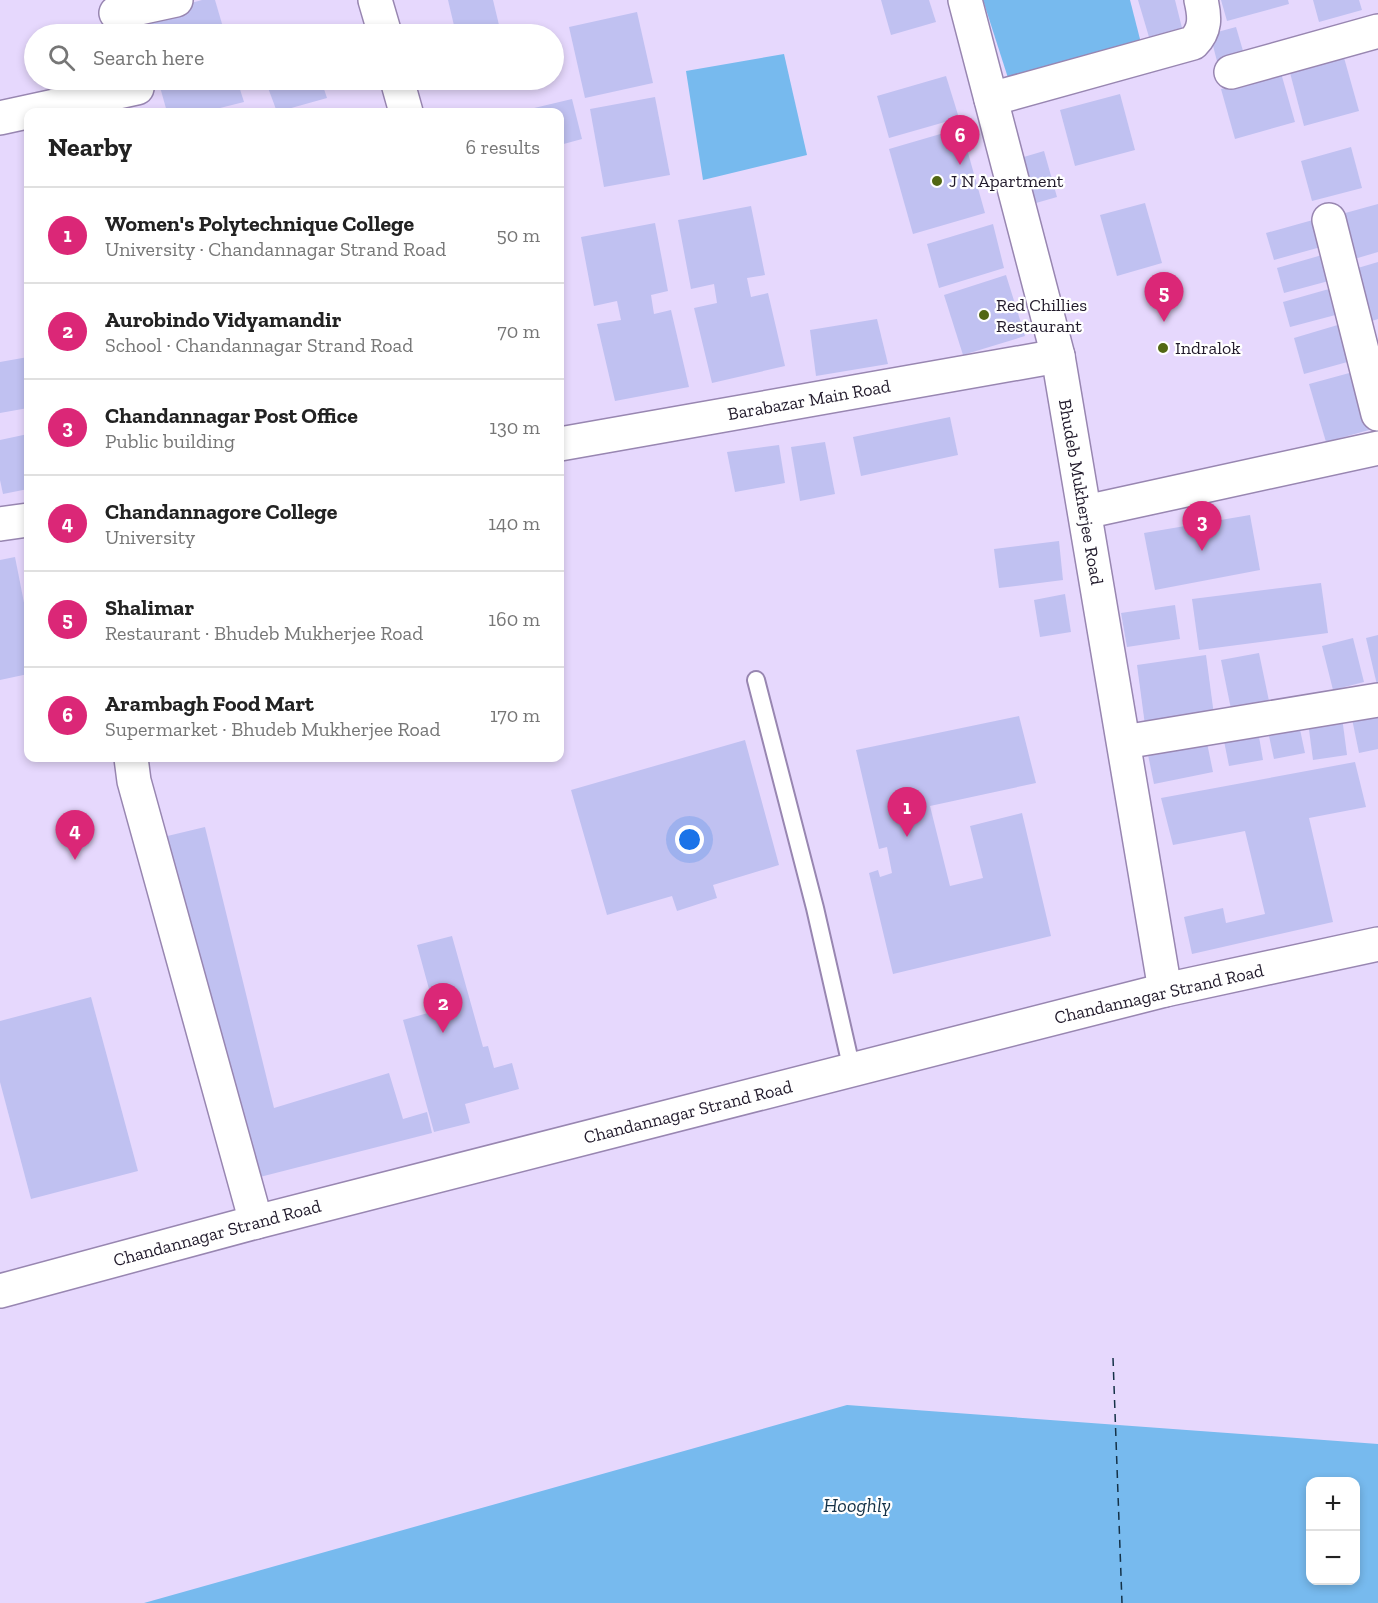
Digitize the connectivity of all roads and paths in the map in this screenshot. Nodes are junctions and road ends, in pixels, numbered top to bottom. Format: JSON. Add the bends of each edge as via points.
{"nodes":[{"id":1,"x":176,"y":0,"type":"edge"},
{"id":2,"x":375,"y":0,"type":"edge"},
{"id":3,"x":965,"y":0,"type":"edge"},
{"id":4,"x":1201,"y":0,"type":"edge"},
{"id":5,"x":117,"y":16,"type":"edge"},
{"id":6,"x":382,"y":24,"type":"edge"},
{"id":7,"x":1378,"y":31,"type":"edge"},
{"id":8,"x":1231,"y":72,"type":"dead end"},
{"id":9,"x":400,"y":90,"type":"edge"},
{"id":10,"x":138,"y":93,"type":"edge"},
{"id":11,"x":991,"y":99,"type":"junction"},
{"id":12,"x":55,"y":108,"type":"edge"},
{"id":13,"x":405,"y":108,"type":"edge"},
{"id":14,"x":24,"y":114,"type":"edge"},
{"id":15,"x":0,"y":118,"type":"edge"},
{"id":16,"x":1329,"y":220,"type":"dead end"},
{"id":17,"x":1058,"y":356,"type":"junction"},
{"id":18,"x":1378,"y":414,"type":"edge"},
{"id":19,"x":564,"y":443,"type":"edge"},
{"id":20,"x":1378,"y":448,"type":"edge"},
{"id":21,"x":1085,"y":512,"type":"junction"},
{"id":22,"x":24,"y":520,"type":"edge"},
{"id":23,"x":0,"y":524,"type":"edge"},
{"id":24,"x":756,"y":680,"type":"dead end"},
{"id":25,"x":1378,"y":700,"type":"edge"},
{"id":26,"x":1124,"y":742,"type":"junction"},
{"id":27,"x":132,"y":762,"type":"edge"},
{"id":28,"x":1378,"y":944,"type":"edge"},
{"id":29,"x":1166,"y":990,"type":"junction"},
{"id":30,"x":852,"y":1070,"type":"junction"},
{"id":31,"x":256,"y":1222,"type":"junction"},
{"id":32,"x":0,"y":1291,"type":"edge"}],
"edges":[{"from":1,"to":5,"type":"street"},
{"from":2,"to":6,"type":"street"},
{"from":3,"to":11,"type":"street","name":"Bhudeb Mukherjee Road"},
{"from":4,"to":11,"type":"street","via":[[1204,25],[1193,43]]},
{"from":7,"to":8,"type":"street"},
{"from":9,"to":13,"type":"street"},
{"from":10,"to":12,"type":"street"},
{"from":11,"to":17,"type":"street","name":"Bhudeb Mukherjee Road"},
{"from":14,"to":15,"type":"street"},
{"from":16,"to":18,"type":"street"},
{"from":17,"to":19,"type":"street","name":"Barabazar Main Road"},
{"from":17,"to":21,"type":"street","name":"Bhudeb Mukherjee Road"},
{"from":20,"to":21,"type":"street"},
{"from":21,"to":26,"type":"street","name":"Bhudeb Mukherjee Road"},
{"from":22,"to":23,"type":"street"},
{"from":24,"to":30,"type":"lane"},
{"from":25,"to":26,"type":"street"},
{"from":26,"to":29,"type":"street","name":"Bhudeb Mukherjee Road"},
{"from":27,"to":31,"type":"street"},
{"from":28,"to":29,"type":"street","name":"Chandannagar Strand Road"},
{"from":29,"to":30,"type":"street","name":"Chandannagar Strand Road"},
{"from":30,"to":31,"type":"street","name":"Chandannagar Strand Road"},
{"from":31,"to":32,"type":"street","name":"Chandannagar Strand Road"}]}
